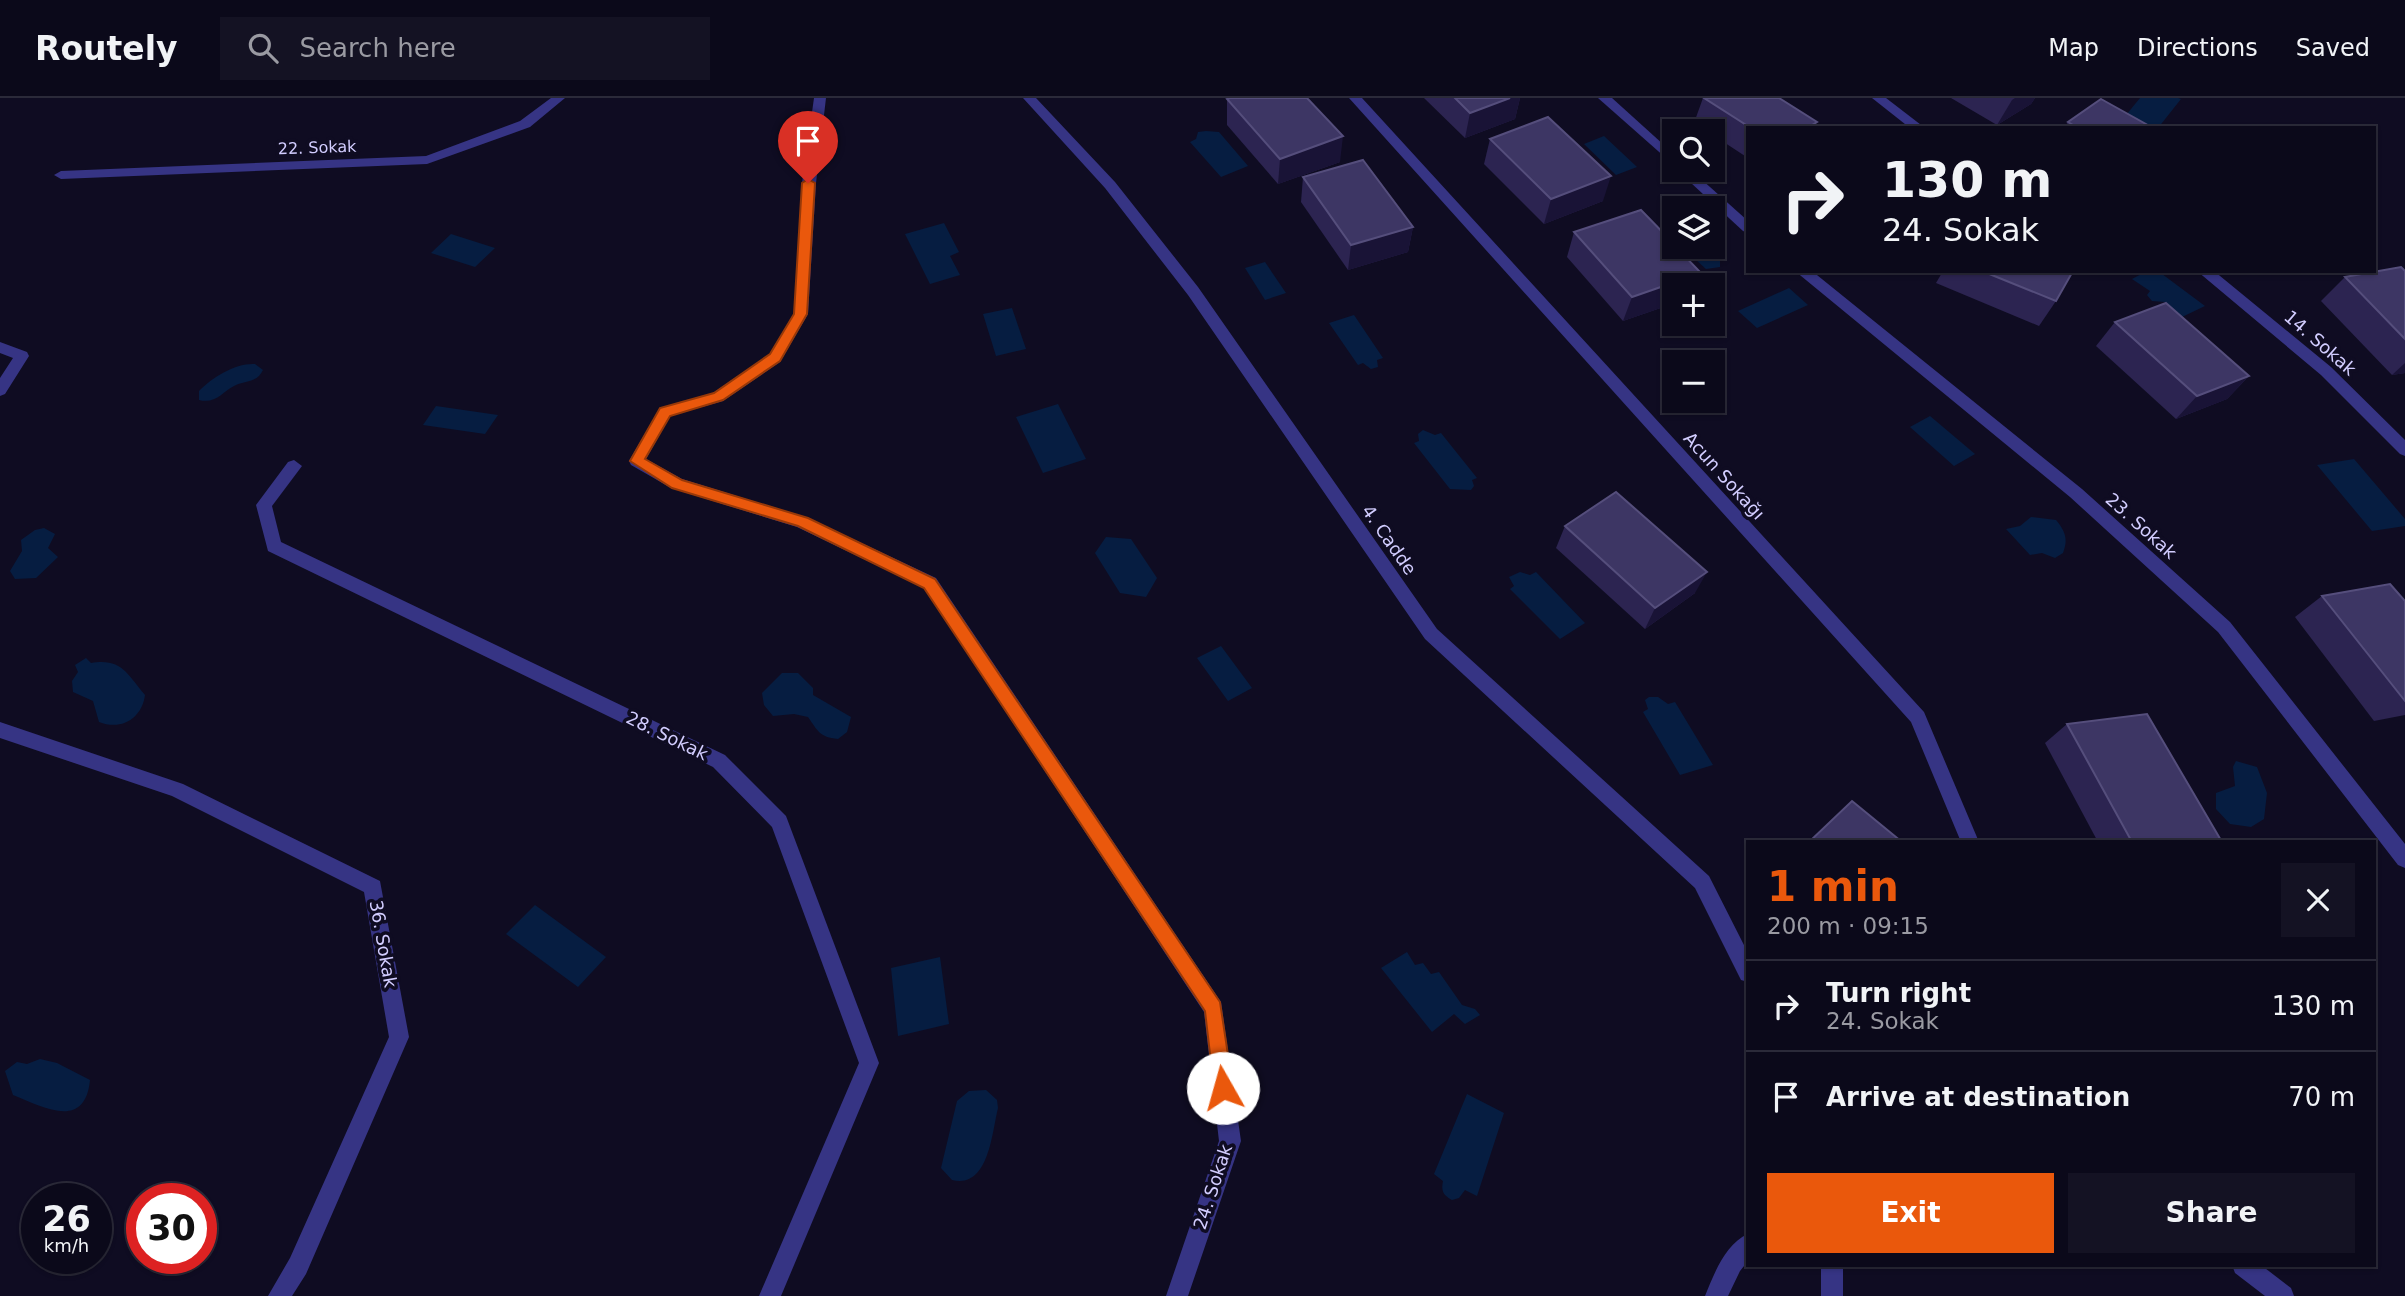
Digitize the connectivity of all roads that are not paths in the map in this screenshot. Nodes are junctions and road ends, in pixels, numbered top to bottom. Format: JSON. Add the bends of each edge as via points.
{"nodes":[{"id":1,"x":559,"y":98,"type":"edge"},
{"id":2,"x":820,"y":98,"type":"edge"},
{"id":3,"x":1029,"y":98,"type":"edge"},
{"id":4,"x":1355,"y":98,"type":"edge"},
{"id":5,"x":1604,"y":98,"type":"edge"},
{"id":6,"x":1878,"y":98,"type":"edge"},
{"id":7,"x":1916,"y":126,"type":"edge"},
{"id":8,"x":1662,"y":150,"type":"edge"},
{"id":9,"x":61,"y":175,"type":"dead end"},
{"id":10,"x":1696,"y":182,"type":"edge"},
{"id":11,"x":1746,"y":226,"type":"edge"},
{"id":12,"x":1804,"y":273,"type":"edge"},
{"id":13,"x":2206,"y":273,"type":"edge"},
{"id":14,"x":0,"y":347,"type":"edge"},
{"id":15,"x":0,"y":390,"type":"edge"},
{"id":16,"x":2405,"y":450,"type":"edge"},
{"id":17,"x":294,"y":466,"type":"dead end"},
{"id":18,"x":0,"y":730,"type":"edge"},
{"id":19,"x":1969,"y":840,"type":"edge"},
{"id":20,"x":2405,"y":859,"type":"edge"},
{"id":21,"x":1746,"y":969,"type":"edge"},
{"id":22,"x":1746,"y":1247,"type":"edge"},
{"id":23,"x":1832,"y":1267,"type":"edge"},
{"id":24,"x":2246,"y":1267,"type":"edge"},
{"id":25,"x":279,"y":1296,"type":"edge"},
{"id":26,"x":770,"y":1296,"type":"edge"},
{"id":27,"x":1177,"y":1296,"type":"edge"},
{"id":28,"x":1716,"y":1296,"type":"edge"},
{"id":29,"x":1832,"y":1296,"type":"edge"},
{"id":30,"x":2283,"y":1296,"type":"edge"}],
"edges":[{"from":1,"to":9,"type":"street","name":"22. Sokak","via":[[525,124],[426,160]]},
{"from":2,"to":27,"type":"street","name":"24. Sokak","via":[[808,183],[800,314],[775,358],[718,397],[665,412],[637,461],[677,484],[802,522],[930,583],[1214,1009],[1230,1141]]},
{"from":3,"to":21,"type":"street","name":"4. Cadde","via":[[1110,185],[1193,291],[1431,634],[1702,882]]},
{"from":4,"to":19,"type":"street","name":"Acun Sokağı","via":[[1918,717]]},
{"from":5,"to":8,"type":"street"},
{"from":6,"to":7,"type":"street"},
{"from":10,"to":11,"type":"street"},
{"from":12,"to":20,"type":"street","name":"23. Sokak","via":[[2076,493],[2224,627]]},
{"from":13,"to":16,"type":"street","name":"14. Sokak","via":[[2326,370]]},
{"from":14,"to":15,"type":"street","via":[[22,356]]},
{"from":17,"to":26,"type":"street","name":"28. Sokak","via":[[264,505],[274,546],[719,761],[779,822],[869,1063]]},
{"from":18,"to":25,"type":"street","name":"36. Sokak","via":[[177,790],[373,887],[399,1037],[298,1266]]},
{"from":22,"to":28,"type":"street","via":[[1732,1263]]},
{"from":23,"to":29,"type":"street"},
{"from":24,"to":30,"type":"street"}]}
